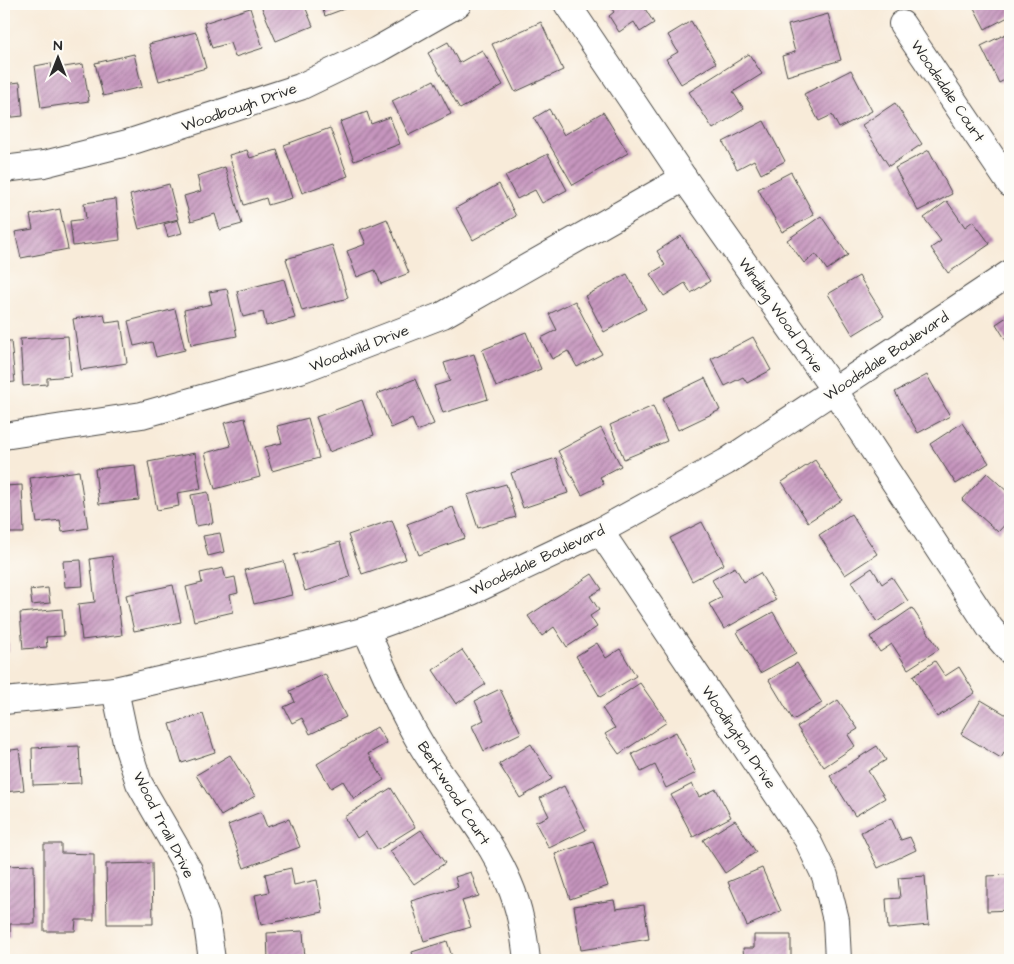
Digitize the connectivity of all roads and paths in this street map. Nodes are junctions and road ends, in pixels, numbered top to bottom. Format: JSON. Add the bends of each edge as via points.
{"nodes":[{"id":1,"x":458,"y":4,"type":"edge"},
{"id":2,"x":567,"y":4,"type":"edge"},
{"id":3,"x":902,"y":24,"type":"dead end"},
{"id":4,"x":4,"y":169,"type":"edge"},
{"id":5,"x":684,"y":178,"type":"junction"},
{"id":6,"x":1010,"y":184,"type":"edge"},
{"id":7,"x":1010,"y":273,"type":"edge"},
{"id":8,"x":834,"y":390,"type":"junction"},
{"id":9,"x":4,"y":436,"type":"edge"},
{"id":10,"x":600,"y":531,"type":"junction"},
{"id":11,"x":366,"y":630,"type":"junction"},
{"id":12,"x":1010,"y":651,"type":"edge"},
{"id":13,"x":115,"y":690,"type":"junction"},
{"id":14,"x":4,"y":701,"type":"edge"},
{"id":15,"x":212,"y":960,"type":"edge"},
{"id":16,"x":527,"y":960,"type":"edge"},
{"id":17,"x":838,"y":960,"type":"edge"}],
"edges":[{"from":1,"to":4,"type":"street","name":"Woodbough Drive","via":[[377,50],[300,86],[127,143],[44,164]]},
{"from":2,"to":5,"type":"street","name":"Winding Wood Drive"},
{"from":3,"to":6,"type":"street","name":"Woodsdale Court"},
{"from":5,"to":8,"type":"street","name":"Winding Wood Drive"},
{"from":5,"to":9,"type":"street","name":"Woodwild Drive","via":[[443,315],[309,367],[142,415]]},
{"from":7,"to":8,"type":"street","name":"Woodsdale Boulevard"},
{"from":8,"to":10,"type":"street","name":"Woodsdale Boulevard","via":[[726,462]]},
{"from":8,"to":12,"type":"street","name":"Winding Wood Drive","via":[[990,628]]},
{"from":10,"to":11,"type":"street","name":"Woodsdale Boulevard","via":[[471,592]]},
{"from":10,"to":17,"type":"street","name":"Woodington Drive","via":[[807,838],[825,876],[836,920]]},
{"from":11,"to":13,"type":"street","name":"Woodsdale Boulevard"},
{"from":11,"to":16,"type":"street","name":"Berkwood Court","via":[[393,692],[422,746],[487,842],[509,883],[523,924]]},
{"from":13,"to":14,"type":"street","name":"Woodsdale Boulevard"},
{"from":13,"to":15,"type":"street","name":"Wood Trail Drive","via":[[139,783],[192,878],[206,917]]}]}
